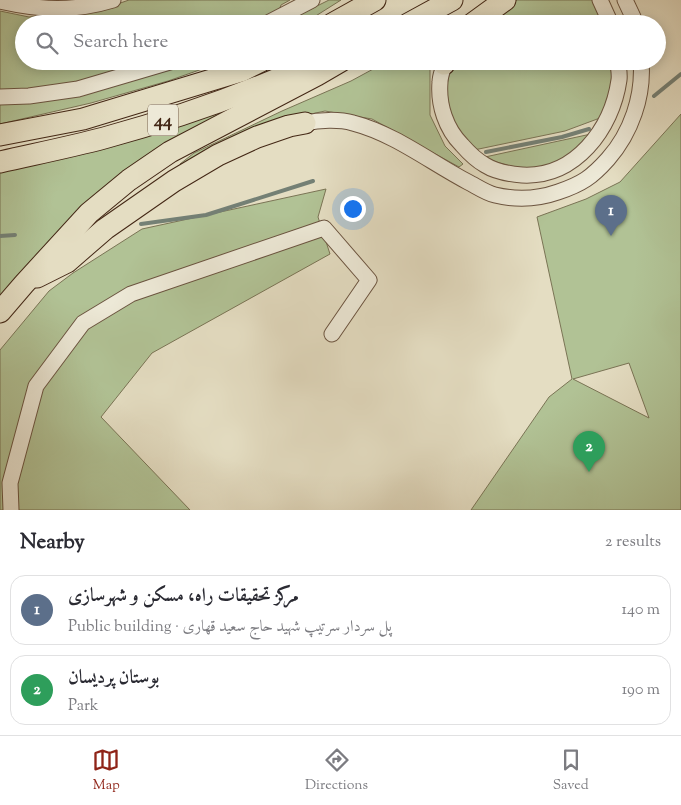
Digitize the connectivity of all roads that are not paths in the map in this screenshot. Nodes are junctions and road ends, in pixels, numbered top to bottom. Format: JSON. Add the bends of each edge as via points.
{"nodes":[{"id":1,"x":0,"y":0,"type":"edge"},
{"id":2,"x":113,"y":0,"type":"edge"},
{"id":3,"x":312,"y":0,"type":"edge"},
{"id":4,"x":375,"y":0,"type":"edge"},
{"id":5,"x":452,"y":0,"type":"edge"},
{"id":6,"x":505,"y":0,"type":"edge"},
{"id":7,"x":600,"y":0,"type":"edge"},
{"id":8,"x":625,"y":0,"type":"edge"},
{"id":9,"x":283,"y":15,"type":"edge"},
{"id":10,"x":348,"y":15,"type":"edge"},
{"id":11,"x":424,"y":15,"type":"edge"},
{"id":12,"x":484,"y":15,"type":"edge"},
{"id":13,"x":607,"y":15,"type":"edge"},
{"id":14,"x":632,"y":15,"type":"edge"},
{"id":15,"x":144,"y":70,"type":"edge"},
{"id":16,"x":243,"y":70,"type":"edge"},
{"id":17,"x":299,"y":70,"type":"edge"},
{"id":18,"x":326,"y":70,"type":"edge"},
{"id":19,"x":442,"y":70,"type":"edge"},
{"id":20,"x":618,"y":70,"type":"edge"},
{"id":21,"x":642,"y":70,"type":"edge"},
{"id":22,"x":0,"y":97,"type":"edge"},
{"id":23,"x":305,"y":123,"type":"joint"},
{"id":24,"x":0,"y":135,"type":"edge"},
{"id":25,"x":0,"y":162,"type":"edge"},
{"id":26,"x":24,"y":284,"type":"junction"},
{"id":27,"x":0,"y":312,"type":"edge"},
{"id":28,"x":332,"y":334,"type":"dead end"},
{"id":29,"x":11,"y":510,"type":"edge"}],
"edges":[{"from":1,"to":2,"type":"street","via":[[37,8],[71,8]]},
{"from":3,"to":9,"type":"street"},
{"from":4,"to":10,"type":"highway"},
{"from":5,"to":11,"type":"highway"},
{"from":6,"to":12,"type":"highway"},
{"from":7,"to":13,"type":"street"},
{"from":8,"to":14,"type":"street"},
{"from":15,"to":22,"type":"street","via":[[78,88]]},
{"from":16,"to":24,"type":"highway","number":"44","via":[[83,118]]},
{"from":17,"to":25,"type":"highway","number":"44","via":[[256,88],[104,138]]},
{"from":18,"to":26,"type":"highway","via":[[170,152],[129,180],[89,213]]},
{"from":19,"to":20,"type":"street","via":[[441,107],[454,136],[486,166],[507,174],[530,175],[553,171],[589,146],[604,126],[613,106]]},
{"from":21,"to":23,"type":"street","via":[[637,108],[613,154],[596,173],[569,189],[547,196],[523,198],[493,194],[380,132],[352,122],[320,120]]},
{"from":23,"to":26,"type":"highway","via":[[257,137],[218,155],[104,229],[67,262]]},
{"from":26,"to":27,"type":"highway"},
{"from":28,"to":29,"type":"street","via":[[369,280],[324,228],[131,294],[83,324],[36,386],[10,483]]}]}
